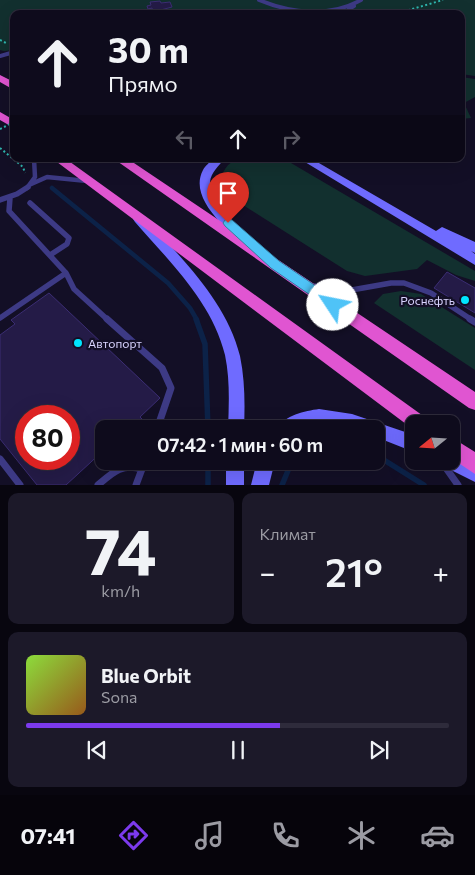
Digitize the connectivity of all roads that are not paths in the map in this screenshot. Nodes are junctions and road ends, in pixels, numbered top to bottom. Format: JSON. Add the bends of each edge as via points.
{"nodes":[{"id":1,"x":259,"y":0,"type":"edge"},
{"id":2,"x":361,"y":0,"type":"edge"},
{"id":3,"x":354,"y":6,"type":"junction"},
{"id":4,"x":286,"y":10,"type":"edge"},
{"id":5,"x":317,"y":10,"type":"edge"},
{"id":6,"x":350,"y":10,"type":"edge"},
{"id":7,"x":35,"y":162,"type":"edge"},
{"id":8,"x":63,"y":162,"type":"edge"},
{"id":9,"x":124,"y":162,"type":"edge"},
{"id":10,"x":216,"y":162,"type":"edge"},
{"id":11,"x":310,"y":162,"type":"edge"},
{"id":12,"x":325,"y":162,"type":"edge"},
{"id":13,"x":90,"y":182,"type":"junction"},
{"id":14,"x":29,"y":185,"type":"junction"},
{"id":15,"x":10,"y":198,"type":"junction"},
{"id":16,"x":0,"y":200,"type":"edge"},
{"id":17,"x":30,"y":203,"type":"dead end"},
{"id":18,"x":135,"y":216,"type":"junction"},
{"id":19,"x":475,"y":248,"type":"edge"},
{"id":20,"x":50,"y":255,"type":"junction"},
{"id":21,"x":475,"y":260,"type":"edge"},
{"id":22,"x":275,"y":264,"type":"junction"},
{"id":23,"x":66,"y":273,"type":"junction"},
{"id":24,"x":302,"y":283,"type":"junction"},
{"id":25,"x":0,"y":318,"type":"edge"},
{"id":26,"x":475,"y":322,"type":"edge"},
{"id":27,"x":387,"y":399,"type":"junction"},
{"id":28,"x":475,"y":402,"type":"edge"},
{"id":29,"x":408,"y":415,"type":"edge"},
{"id":30,"x":160,"y":420,"type":"edge"},
{"id":31,"x":236,"y":420,"type":"edge"},
{"id":32,"x":301,"y":420,"type":"edge"},
{"id":33,"x":341,"y":420,"type":"edge"},
{"id":34,"x":405,"y":420,"type":"edge"},
{"id":35,"x":385,"y":433,"type":"edge"},
{"id":36,"x":405,"y":440,"type":"edge"},
{"id":37,"x":460,"y":453,"type":"edge"},
{"id":38,"x":0,"y":459,"type":"edge"},
{"id":39,"x":475,"y":464,"type":"edge"},
{"id":40,"x":460,"y":466,"type":"edge"},
{"id":41,"x":118,"y":470,"type":"edge"},
{"id":42,"x":141,"y":470,"type":"edge"},
{"id":43,"x":235,"y":470,"type":"edge"},
{"id":44,"x":264,"y":470,"type":"edge"},
{"id":45,"x":447,"y":470,"type":"edge"},
{"id":46,"x":475,"y":473,"type":"edge"},
{"id":47,"x":20,"y":485,"type":"edge"},
{"id":48,"x":98,"y":485,"type":"edge"},
{"id":49,"x":136,"y":485,"type":"edge"},
{"id":50,"x":235,"y":485,"type":"edge"},
{"id":51,"x":260,"y":485,"type":"edge"},
{"id":52,"x":458,"y":485,"type":"edge"}],
"edges":[{"from":1,"to":4,"type":"lane"},
{"from":2,"to":3,"type":"lane"},
{"from":3,"to":5,"type":"lane"},
{"from":3,"to":6,"type":"lane"},
{"from":7,"to":14,"type":"lane","via":[[37,172]]},
{"from":8,"to":13,"type":"highway"},
{"from":9,"to":22,"type":"highway"},
{"from":10,"to":22,"type":"main road","via":[[205,177],[210,202],[228,223]]},
{"from":11,"to":21,"type":"main road"},
{"from":12,"to":19,"type":"main road"},
{"from":13,"to":14,"type":"lane","via":[[47,177]]},
{"from":13,"to":18,"type":"highway"},
{"from":14,"to":15,"type":"lane"},
{"from":15,"to":16,"type":"lane"},
{"from":15,"to":20,"type":"lane","via":[[9,212]]},
{"from":17,"to":20,"type":"lane","via":[[69,238],[67,244]]},
{"from":18,"to":27,"type":"highway"},
{"from":18,"to":31,"type":"main road","via":[[199,288],[218,320],[230,346],[235,374]]},
{"from":20,"to":23,"type":"lane"},
{"from":22,"to":24,"type":"highway"},
{"from":23,"to":25,"type":"lane"},
{"from":23,"to":30,"type":"lane","via":[[74,288],[162,368],[171,388]]},
{"from":24,"to":26,"type":"lane","via":[[351,291],[394,283],[406,284],[417,287]]},
{"from":24,"to":28,"type":"highway"},
{"from":27,"to":29,"type":"highway"},
{"from":27,"to":34,"type":"lane"},
{"from":32,"to":33,"type":"main road","via":[[311,416]]},
{"from":35,"to":36,"type":"main road"},
{"from":37,"to":39,"type":"highway"},
{"from":38,"to":47,"type":"lane"},
{"from":40,"to":46,"type":"main road"},
{"from":41,"to":48,"type":"lane"},
{"from":42,"to":49,"type":"lane"},
{"from":43,"to":50,"type":"main road"},
{"from":44,"to":51,"type":"main road"},
{"from":45,"to":52,"type":"lane"}]}
